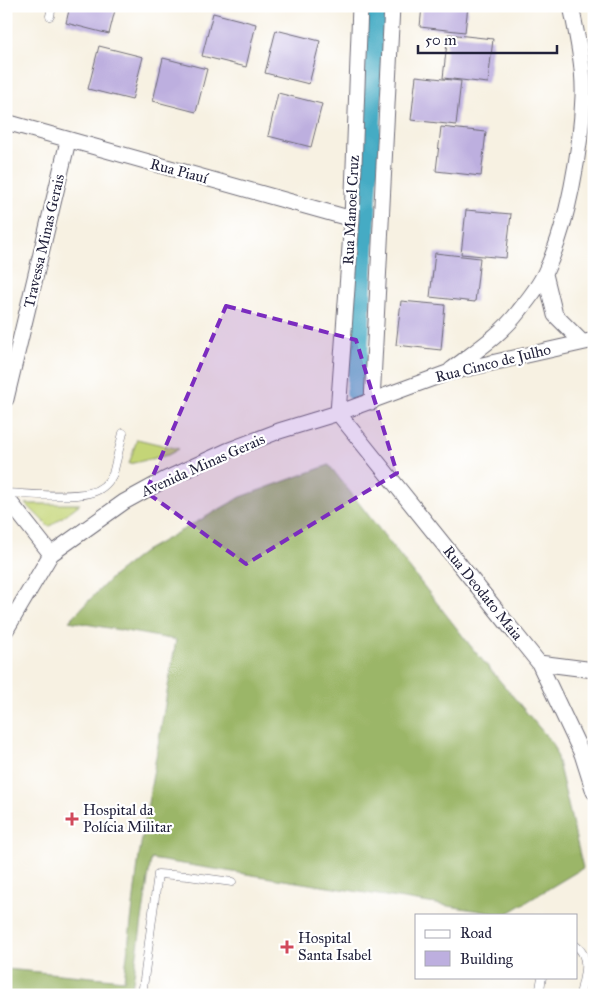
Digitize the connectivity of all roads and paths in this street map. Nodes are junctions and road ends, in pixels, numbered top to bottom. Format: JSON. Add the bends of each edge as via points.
{"nodes":[{"id":1,"x":52,"y":6,"type":"edge"},
{"id":2,"x":360,"y":6,"type":"edge"},
{"id":3,"x":392,"y":6,"type":"edge"},
{"id":4,"x":572,"y":6,"type":"edge"},
{"id":5,"x":50,"y":16,"type":"dead end"},
{"id":6,"x":6,"y":122,"type":"edge"},
{"id":7,"x":68,"y":141,"type":"junction"},
{"id":8,"x":352,"y":219,"type":"junction"},
{"id":9,"x":545,"y":274,"type":"junction"},
{"id":10,"x":587,"y":341,"type":"edge"},
{"id":11,"x":448,"y":373,"type":"junction"},
{"id":12,"x":6,"y":399,"type":"edge"},
{"id":13,"x":372,"y":402,"type":"junction"},
{"id":14,"x":338,"y":413,"type":"junction"},
{"id":15,"x":123,"y":433,"type":"dead end"},
{"id":16,"x":6,"y":495,"type":"edge"},
{"id":17,"x":51,"y":554,"type":"junction"},
{"id":18,"x":6,"y":630,"type":"edge"},
{"id":19,"x":539,"y":664,"type":"junction"},
{"id":20,"x":594,"y":670,"type":"edge"},
{"id":21,"x":594,"y":792,"type":"edge"},
{"id":22,"x":232,"y":882,"type":"dead end"},
{"id":23,"x":578,"y":947,"type":"edge"},
{"id":24,"x":542,"y":978,"type":"edge"},
{"id":25,"x":142,"y":995,"type":"edge"},
{"id":26,"x":539,"y":995,"type":"edge"},
{"id":27,"x":580,"y":995,"type":"edge"}],
"edges":[{"from":1,"to":5,"type":"lane"},
{"from":2,"to":8,"type":"street","name":"Rua Manoel Cruz"},
{"from":3,"to":13,"type":"street","name":"Rua Manoel Cruz"},
{"from":4,"to":9,"type":"street","via":[[583,96],[568,199]]},
{"from":6,"to":7,"type":"street","name":"Rua Piauí"},
{"from":7,"to":8,"type":"street","name":"Rua Piauí"},
{"from":7,"to":12,"type":"street","name":"Travessa Minas Gerais"},
{"from":8,"to":14,"type":"street","name":"Rua Manoel Cruz"},
{"from":9,"to":10,"type":"street","via":[[555,315]]},
{"from":9,"to":11,"type":"street","via":[[508,324]]},
{"from":10,"to":11,"type":"street","name":"Rua Cinco de Julho"},
{"from":11,"to":13,"type":"street","name":"Rua Cinco de Julho"},
{"from":13,"to":14,"type":"street","name":"Rua Cinco de Julho"},
{"from":14,"to":17,"type":"street","name":"Avenida Minas Gerais","via":[[227,451],[166,479],[124,502]]},
{"from":14,"to":19,"type":"street","name":"Rua Deodato Maia"},
{"from":15,"to":16,"type":"lane","via":[[113,474],[98,490],[76,494]]},
{"from":16,"to":17,"type":"street"},
{"from":17,"to":18,"type":"street","name":"Avenida Minas Gerais"},
{"from":19,"to":20,"type":"street"},
{"from":19,"to":21,"type":"street","name":"Rua Deodato Maia","via":[[582,754]]},
{"from":22,"to":25,"type":"lane","via":[[158,874]]},
{"from":23,"to":27,"type":"lane","via":[[586,964]]},
{"from":24,"to":26,"type":"lane"}]}
